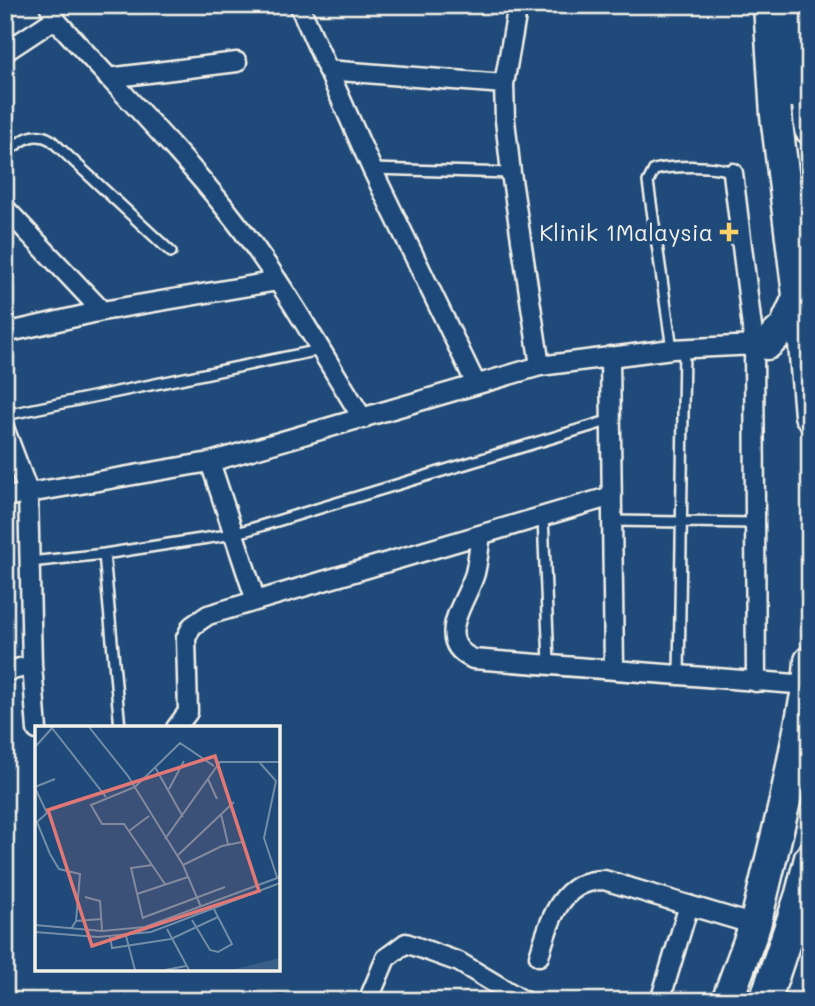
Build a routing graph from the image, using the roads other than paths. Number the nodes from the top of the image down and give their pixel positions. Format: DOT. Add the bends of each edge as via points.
graph roads {
  1 [pos="299,5"];
  2 [pos="518,5"];
  3 [pos="769,5"];
  4 [pos="795,5"];
  5 [pos="804,5"];
  6 [pos="52,12"];
  7 [pos="5,51"];
  8 [pos="237,62"];
  9 [pos="327,70"];
  10 [pos="107,78"];
  11 [pos="504,84"];
  12 [pos="809,124"];
  13 [pos="5,153"];
  14 [pos="372,169"];
  15 [pos="510,173"];
  16 [pos="733,173"];
  17 [pos="5,208"];
  18 [pos="171,252"];
  19 [pos="810,253"];
  20 [pos="278,281"];
  21 [pos="798,299"];
  22 [pos="102,311"];
  23 [pos="5,333"];
  24 [pos="760,344"];
  25 [pos="808,344"];
  26 [pos="678,348"];
  27 [pos="320,350"];
  28 [pos="610,356"];
  29 [pos="540,366"];
  30 [pos="476,384"];
  31 [pos="5,415"];
  32 [pos="810,415"];
  33 [pos="363,419"];
  34 [pos="611,420"];
  35 [pos="5,430"];
  36 [pos="210,462"];
  37 [pos="29,491"];
  38 [pos="612,496"];
  39 [pos="5,497"];
  40 [pos="543,516"];
  41 [pos="612,522"];
  42 [pos="681,522"];
  43 [pos="755,523"];
  44 [pos="234,534"];
  45 [pos="481,535"];
  46 [pos="104,554"];
  47 [pos="30,562"];
  48 [pos="256,601"];
  49 [pos="549,663"];
  50 [pos="32,665"];
  51 [pos="614,669"];
  52 [pos="5,672"];
  53 [pos="809,673"];
  54 [pos="679,674"];
  55 [pos="756,681"];
  56 [pos="37,726"];
  57 [pos="120,726"];
  58 [pos="178,726"];
  59 [pos="810,858"];
  60 [pos="805,894"];
  61 [pos="689,905"];
  62 [pos="755,925"];
  63 [pos="539,956"];
  64 [pos="368,1001"];
  65 [pos="524,1001"];
  66 [pos="660,1001"];
  67 [pos="727,1001"];
  68 [pos="765,1001"];
  1 -- 9 [label="street"];
  2 -- 11 [label="street"];
  3 -- 21 [label="highway" via="776,115"];
  4 -- 19 [label="highway" via="792,89"];
  5 -- 12 [label="highway"];
  6 -- 7 [label="street"];
  6 -- 10 [label="street"];
  8 -- 10 [label="street"];
  9 -- 11 [label="street"];
  9 -- 14 [label="street"];
  10 -- 20 [label="street" via="230,214"];
  11 -- 15 [label="street"];
  13 -- 18 [label="lane" via="35,135 51,139"];
  14 -- 15 [label="lane"];
  14 -- 30 [label="street"];
  15 -- 29 [label="street"];
  16 -- 24 [label="street"];
  16 -- 26 [label="lane" via="718,168 665,167 654,170 648,182"];
  17 -- 22 [label="street"];
  20 -- 22 [label="street"];
  20 -- 27 [label="street"];
  21 -- 24 [label="highway" via="785,327"];
  21 -- 25 [label="highway"];
  22 -- 23 [label="street"];
  24 -- 25 [label="street"];
  24 -- 26 [label="street"];
  24 -- 43 [label="street"];
  25 -- 32 [label="highway"];
  26 -- 28 [label="street"];
  26 -- 42 [label="lane"];
  27 -- 31 [label="lane"];
  27 -- 33 [label="street"];
  28 -- 29 [label="street"];
  28 -- 34 [label="street"];
  29 -- 30 [label="street"];
  30 -- 33 [label="street"];
  33 -- 36 [label="street"];
  34 -- 38 [label="street"];
  34 -- 44 [label="lane"];
  35 -- 37 [label="street"];
  36 -- 37 [label="street"];
  36 -- 44 [label="street"];
  37 -- 39 [label="street"];
  37 -- 47 [label="street"];
  38 -- 40 [label="street"];
  38 -- 41 [label="street"];
  40 -- 45 [label="street"];
  40 -- 49 [label="lane"];
  41 -- 42 [label="lane"];
  41 -- 51 [label="street"];
  42 -- 43 [label="lane"];
  42 -- 54 [label="lane"];
  43 -- 55 [label="street"];
  44 -- 46 [label="lane"];
  44 -- 48 [label="street"];
  45 -- 48 [label="street"];
  45 -- 49 [label="street" via="475,573 453,627 455,643 473,659"];
  46 -- 47 [label="lane"];
  46 -- 57 [label="lane"];
  47 -- 50 [label="street"];
  48 -- 58 [label="street" via="208,615 192,626 186,638 188,712"];
  49 -- 51 [label="street"];
  50 -- 52 [label="street"];
  50 -- 56 [label="street"];
  51 -- 54 [label="street"];
  53 -- 55 [label="street"];
  53 -- 62 [label="highway"];
  54 -- 55 [label="street"];
  59 -- 60 [label="highway"];
  60 -- 68 [label="highway"];
  61 -- 62 [label="street"];
  61 -- 63 [label="street" via="604,880 588,880 569,890 551,917"];
  61 -- 66 [label="street"];
  62 -- 67 [label="highway"];
  64 -- 65 [label="street" via="386,958 406,943 459,962"];
}
